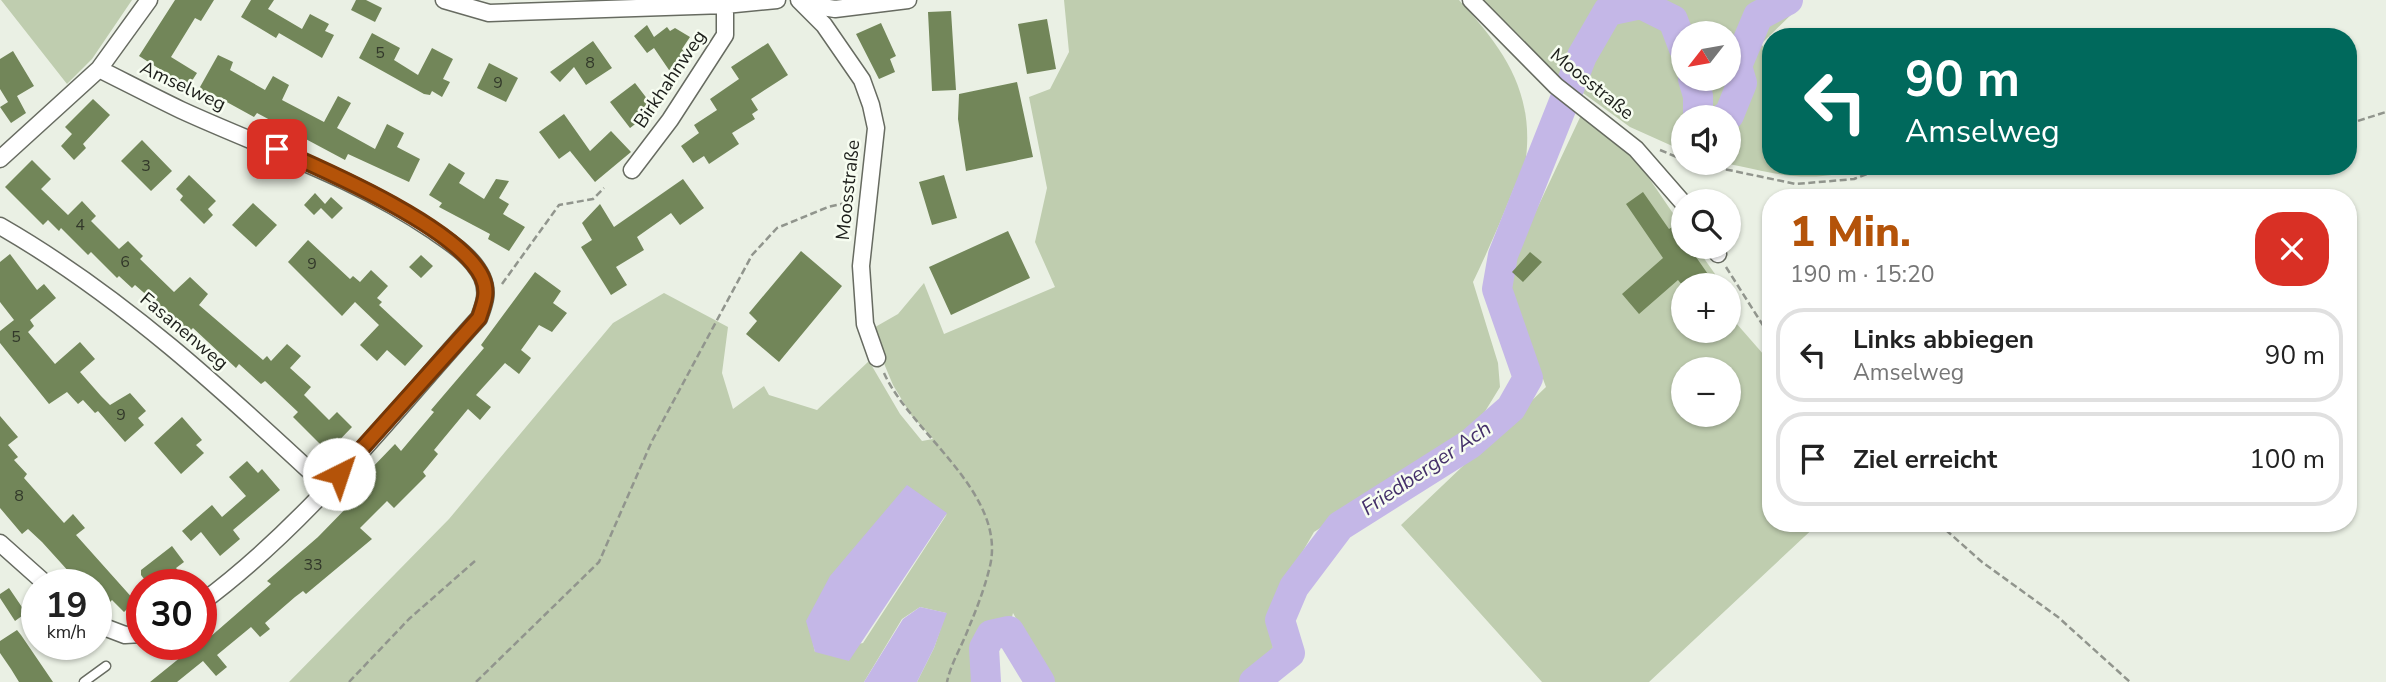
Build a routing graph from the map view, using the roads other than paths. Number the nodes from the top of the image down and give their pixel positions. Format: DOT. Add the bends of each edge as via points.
graph roads {
  1 [pos="149,0"];
  2 [pos="444,0"];
  3 [pos="777,0"];
  4 [pos="908,0"];
  5 [pos="1471,0"];
  6 [pos="802,2"];
  7 [pos="724,5"];
  8 [pos="100,69"];
  9 [pos="0,159"];
  10 [pos="632,170"];
  11 [pos="1671,189"];
  12 [pos="0,226"];
  13 [pos="877,358"];
  14 [pos="327,487"];
  15 [pos="0,543"];
  16 [pos="29,569"];
  17 [pos="217,590"];
  18 [pos="106,666"];
  19 [pos="84,682"];
  1 -- 8 [label="street"];
  2 -- 7 [label="street" via="489,13"];
  3 -- 7 [label="street"];
  4 -- 6 [label="street, Moosstraße" via="835,9"];
  5 -- 11 [label="street, Moosstraße" via="1556,86 1636,149"];
  6 -- 13 [label="street, Moosstraße" via="862,80 871,104 876,128 861,267 865,324"];
  7 -- 10 [label="street, Birkhahnweg" via="725,35"];
  8 -- 9 [label="street"];
  8 -- 14 [label="street, Amselweg" via="182,110 356,185 449,242 482,278 487,298 479,318"];
  12 -- 14 [label="street, Fasanenweg" via="115,302 229,396"];
  14 -- 17 [label="street" via="278,541"];
  15 -- 16 [label="street"];
  18 -- 19 [label="lane"];
}
